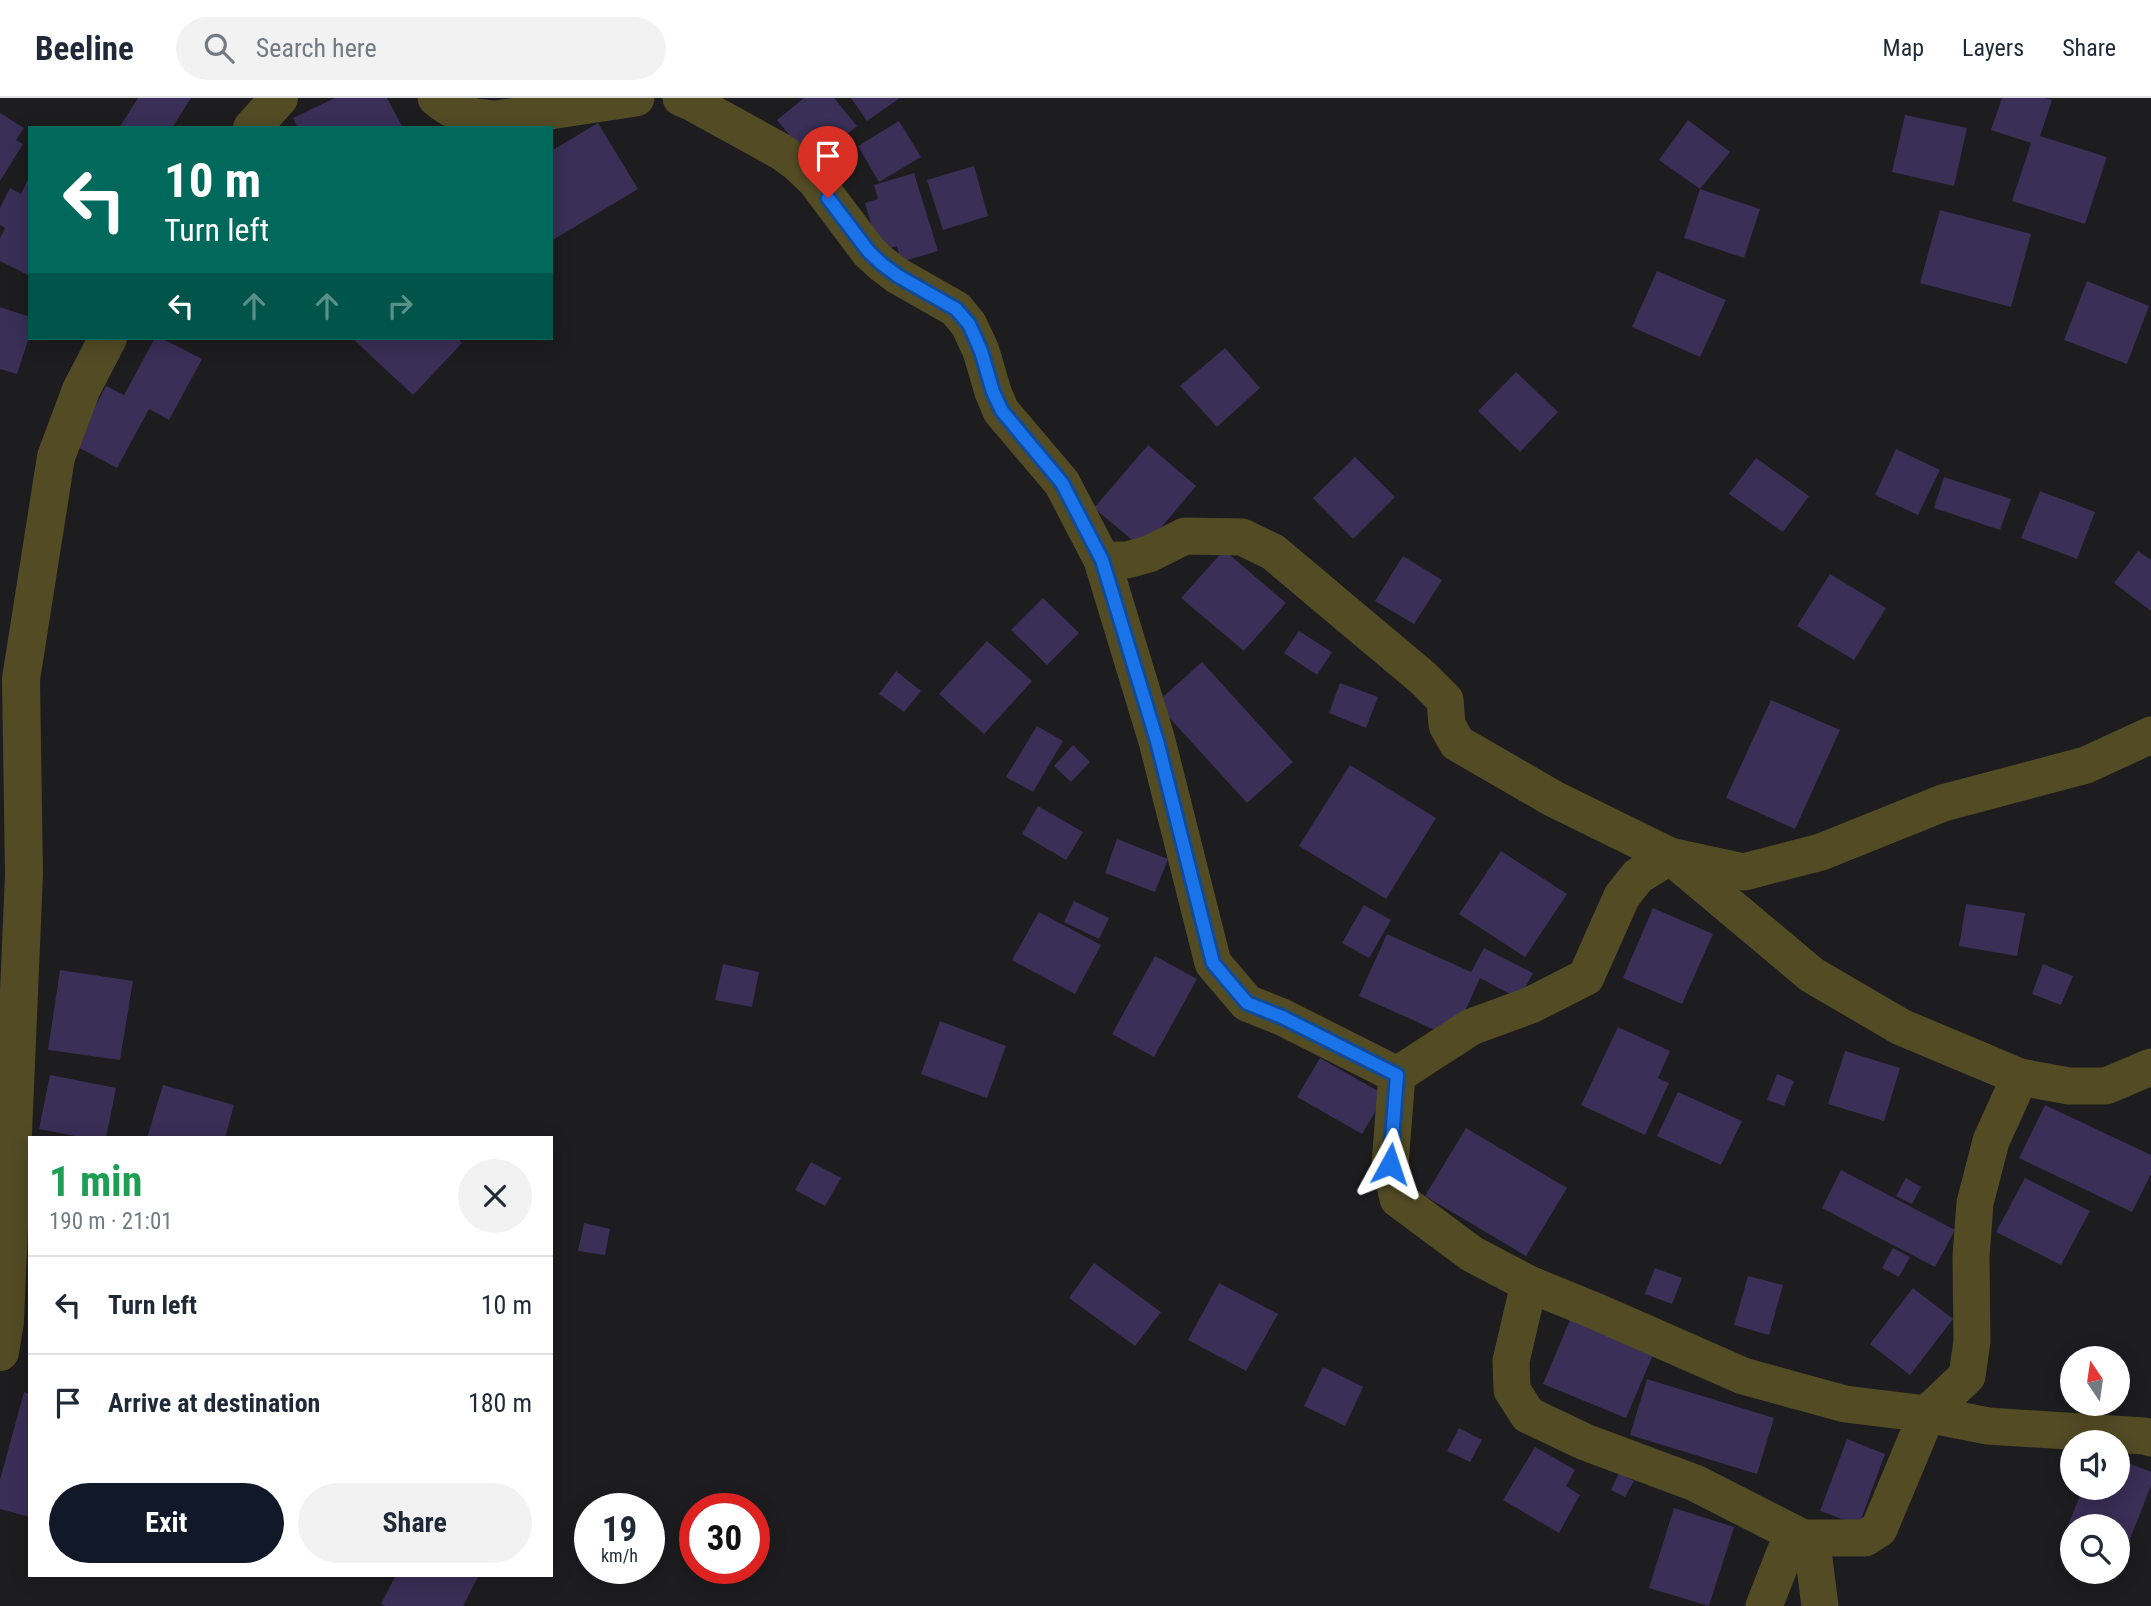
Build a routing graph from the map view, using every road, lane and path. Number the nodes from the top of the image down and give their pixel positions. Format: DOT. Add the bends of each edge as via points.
graph roads {
  1 [pos="279,98"];
  2 [pos="436,98"];
  3 [pos="636,98"];
  4 [pos="681,98"];
  5 [pos="254,126"];
  6 [pos="107,340"];
  7 [pos="1102,560"];
  8 [pos="2151,735"];
  9 [pos="1670,856"];
  10 [pos="2151,1067"];
  11 [pos="1397,1075"];
  12 [pos="2020,1077"];
  13 [pos="5,1228"];
  14 [pos="1529,1284"];
  15 [pos="0,1352"];
  16 [pos="1927,1414"];
  17 [pos="2149,1434"];
  18 [pos="1803,1538"];
  19 [pos="1764,1606"];
  20 [pos="1820,1606"];
  1 -- 5 [label="street"];
  2 -- 3 [label="street" via="460,114 497,119"];
  4 -- 7 [label="street" via="797,163 882,264 956,309 969,324 1002,411 1062,483"];
  6 -- 13 [label="street" via="81,390 56,457 21,679 24,875"];
  7 -- 9 [label="street" via="1149,554 1185,536 1242,537 1273,552 1445,700 1447,725 1457,743 1554,799"];
  7 -- 11 [label="street" via="1157,741 1213,963 1247,1003"];
  8 -- 9 [label="street" via="2086,765 1943,803 1821,852 1744,872"];
  9 -- 11 [label="street" via="1638,876 1622,896 1586,977 1531,1005 1471,1027"];
  9 -- 12 [label="street" via="1812,975 1900,1027"];
  10 -- 12 [label="street" via="2106,1086 2068,1086"];
  11 -- 14 [label="street" via="1390,1164 1398,1199 1472,1254"];
  12 -- 16 [label="street" via="1991,1141 1975,1203 1967,1376"];
  13 -- 15 [label="street" via="5,1321"];
  14 -- 16 [label="street" via="1743,1376 1845,1404"];
  14 -- 18 [label="street" via="1510,1361 1512,1390 1528,1415 1585,1442 1695,1483"];
  16 -- 17 [label="street" via="1988,1426"];
  16 -- 18 [label="street" via="1880,1528 1865,1538"];
  18 -- 19 [label="street" via="1786,1550"];
  18 -- 20 [label="street" via="1814,1559"];
}
